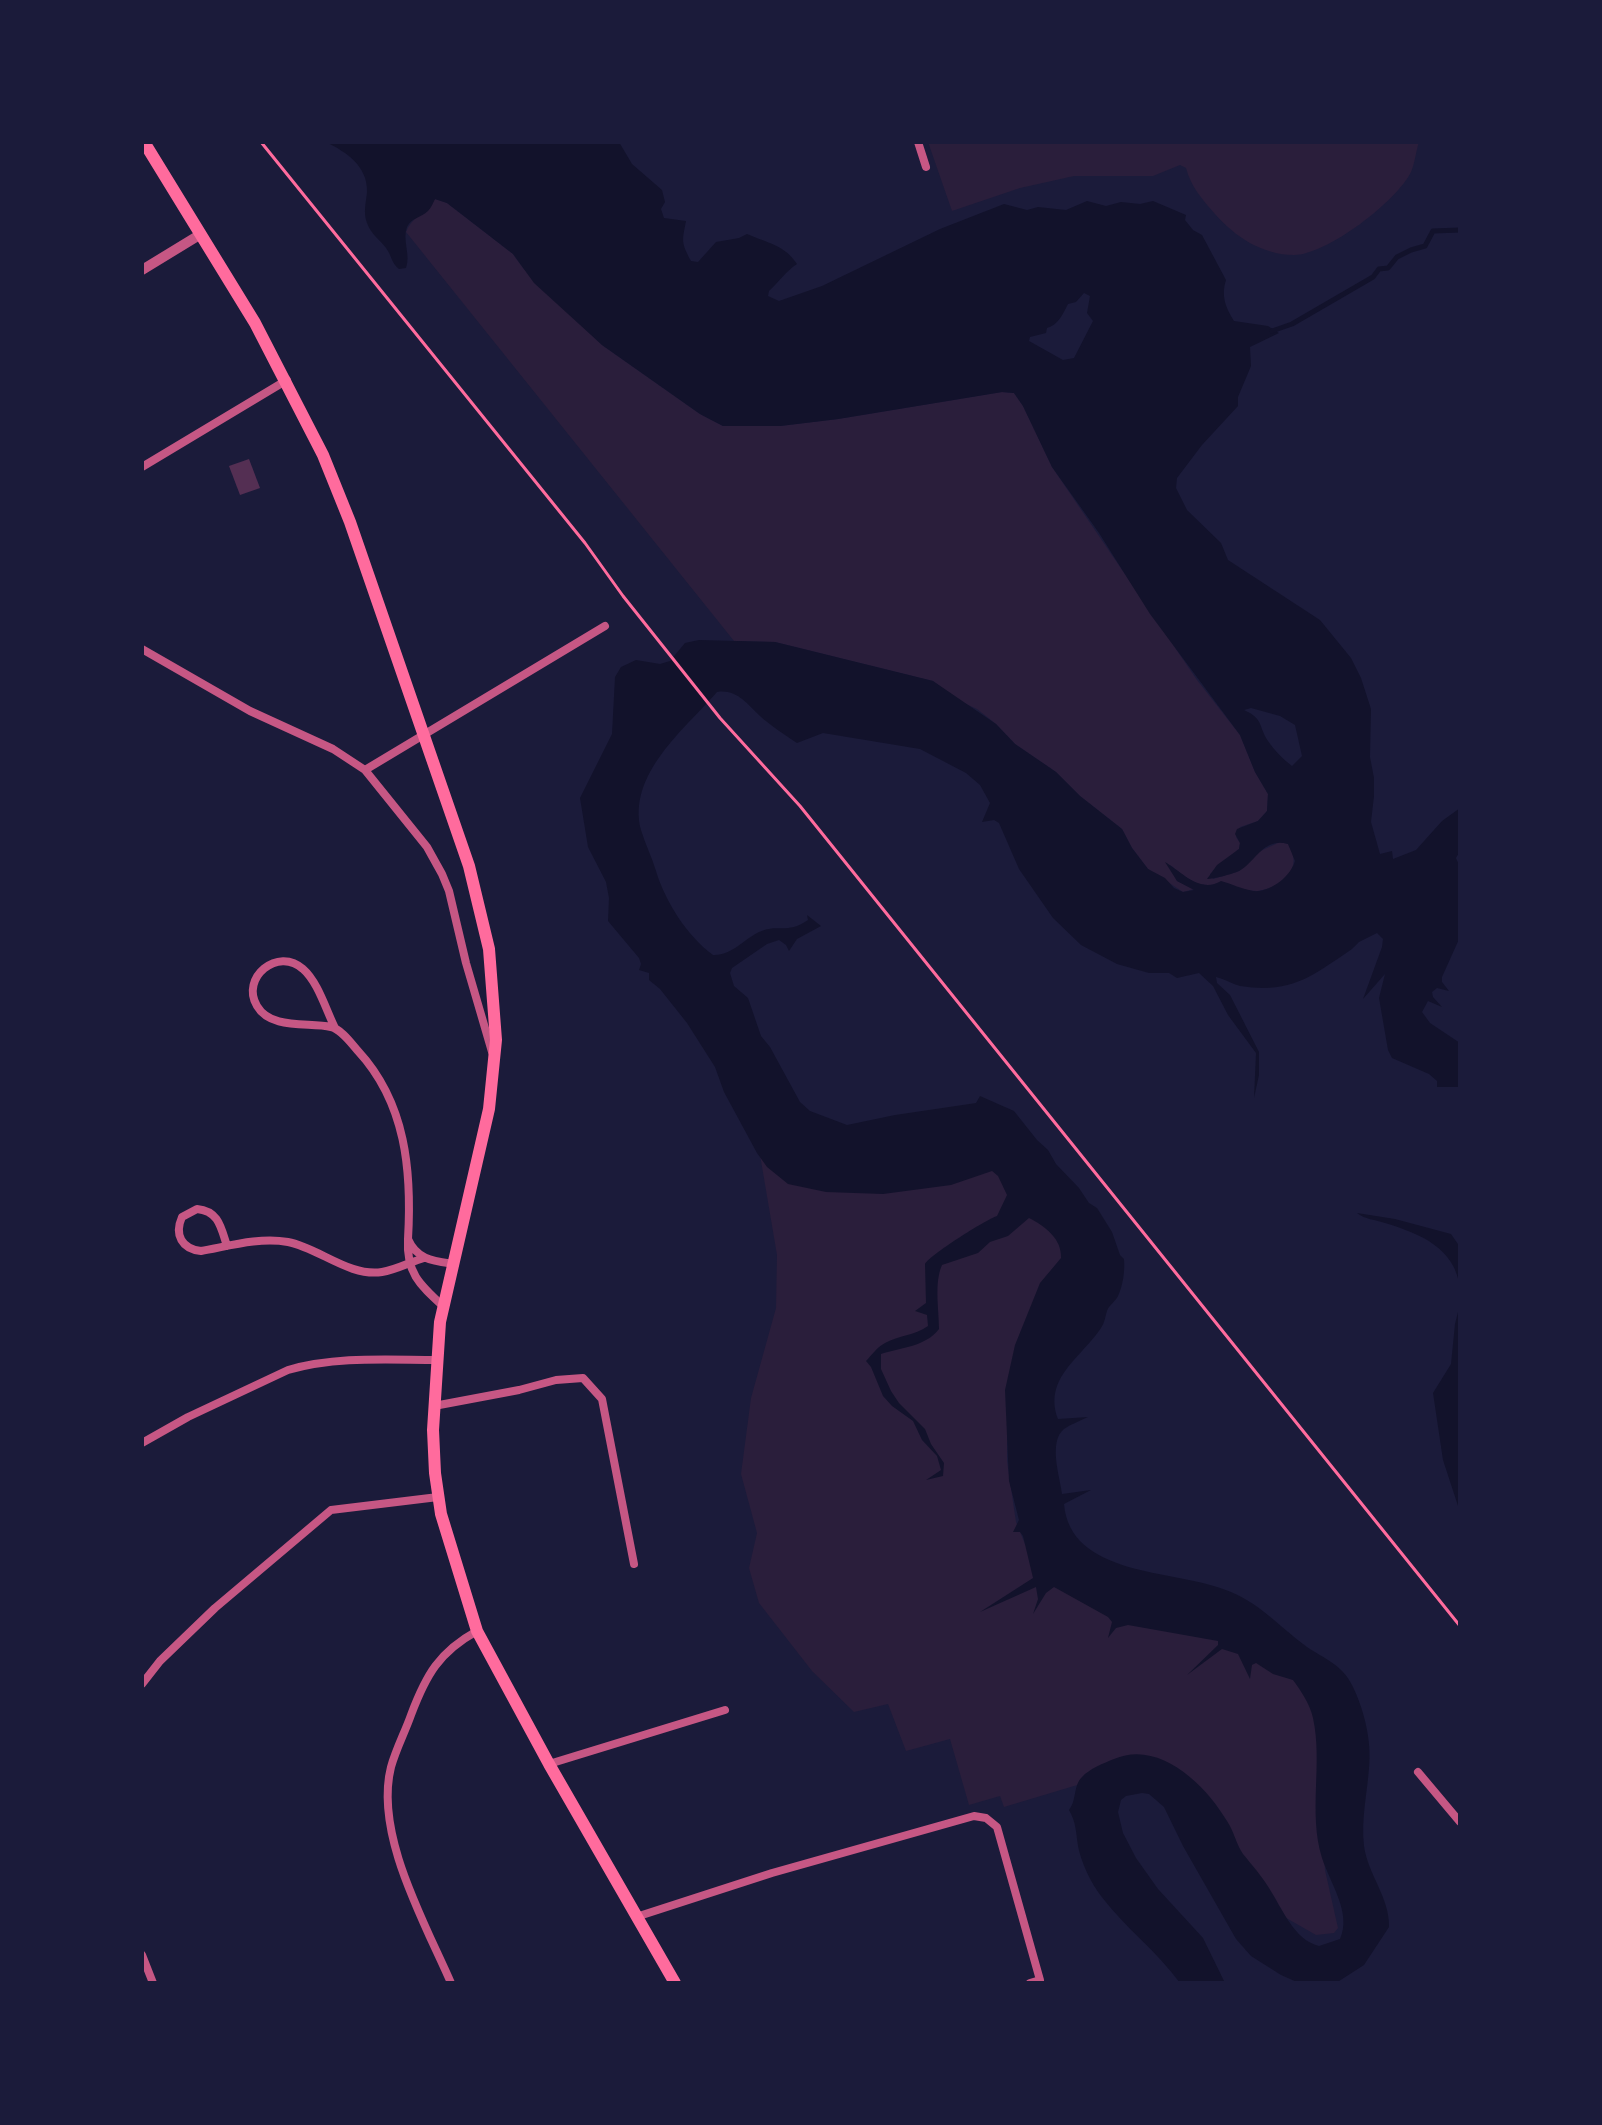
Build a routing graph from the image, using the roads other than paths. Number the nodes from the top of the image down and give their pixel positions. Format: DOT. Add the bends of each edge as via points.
graph roads {
  1 [pos="144,142"];
  2 [pos="918,142"];
  3 [pos="926,167"];
  4 [pos="201,234"];
  5 [pos="142,270"];
  6 [pos="287,380"];
  7 [pos="142,467"];
  8 [pos="605,626"];
  9 [pos="142,649"];
  10 [pos="424,734"];
  11 [pos="365,770"];
  12 [pos="335,1028"];
  13 [pos="495,1060"];
  14 [pos="408,1239"];
  15 [pos="227,1246"];
  16 [pos="424,1258"];
  17 [pos="408,1262"];
  18 [pos="454,1264"];
  19 [pos="444,1307"];
  20 [pos="437,1360"];
  21 [pos="434,1406"];
  22 [pos="142,1443"];
  23 [pos="438,1497"];
  24 [pos="634,1564"];
  25 [pos="477,1631"];
  26 [pos="142,1684"];
  27 [pos="725,1710"];
  28 [pos="549,1764"];
  29 [pos="1418,1772"];
  30 [pos="1460,1822"];
  31 [pos="636,1917"];
  32 [pos="142,1955"];
  33 [pos="1035,1981"];
  34 [pos="153,1983"];
  35 [pos="451,1983"];
  36 [pos="675,1983"];
  1 -- 4 [label="main road"];
  2 -- 3 [label="street"];
  4 -- 5 [label="street"];
  4 -- 6 [label="main road"];
  6 -- 7 [label="street"];
  6 -- 10 [label="main road" via="334,481"];
  8 -- 10 [label="street"];
  9 -- 11 [label="street"];
  10 -- 11 [label="street"];
  10 -- 13 [label="main road" via="482,914 494,994"];
  11 -- 13 [label="street" via="427,847 442,874"];
  12 -- 12 [label="street" via="301,966 277,961 257,975 254,999 264,1015"];
  12 -- 14 [label="street" via="376,1073 397,1117 409,1178"];
  13 -- 18 [label="main road"];
  14 -- 16 [label="street"];
  14 -- 17 [label="street"];
  15 -- 15 [label="street" via="189,1248 178,1234 180,1221 193,1210 210,1212 219,1221"];
  15 -- 17 [label="street" via="291,1243 369,1272"];
  16 -- 17 [label="street"];
  16 -- 18 [label="street"];
  17 -- 19 [label="street"];
  18 -- 19 [label="main road"];
  19 -- 20 [label="main road"];
  20 -- 21 [label="main road"];
  20 -- 22 [label="street" via="334,1361 288,1370"];
  21 -- 23 [label="main road"];
  21 -- 24 [label="street" via="583,1378 602,1399"];
  23 -- 25 [label="main road"];
  23 -- 26 [label="street" via="331,1510 215,1608"];
  25 -- 28 [label="main road"];
  25 -- 35 [label="street" via="440,1657 415,1704 391,1767 388,1792 398,1854"];
  27 -- 28 [label="street"];
  28 -- 31 [label="main road"];
  29 -- 30 [label="street"];
  31 -- 33 [label="street" via="974,1816 997,1827"];
  31 -- 36 [label="main road"];
  32 -- 34 [label="street"];
}
